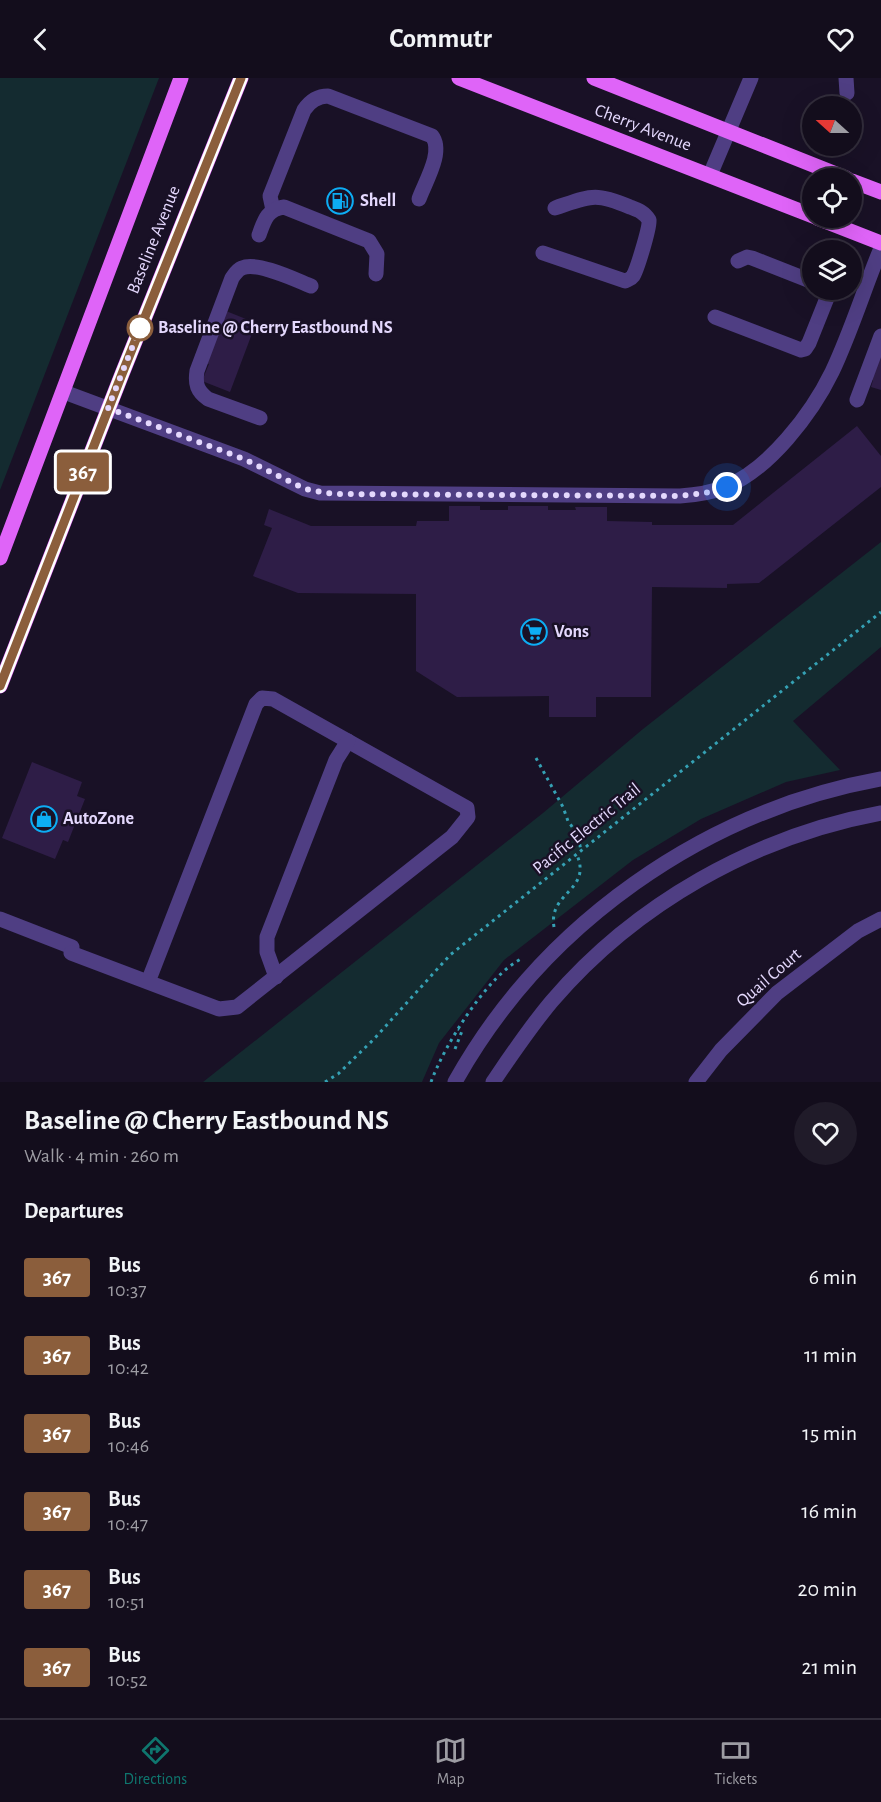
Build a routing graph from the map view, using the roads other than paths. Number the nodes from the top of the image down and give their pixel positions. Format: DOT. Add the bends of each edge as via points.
graph roads {
  1 [pos="181,78"];
  2 [pos="241,78"];
  3 [pos="459,78"];
  4 [pos="594,78"];
  5 [pos="752,78"];
  6 [pos="728,132"];
  7 [pos="820,168"];
  8 [pos="710,175"];
  9 [pos="862,185"];
  10 [pos="881,192"];
  11 [pos="419,199"];
  12 [pos="555,208"];
  13 [pos="273,210"];
  14 [pos="802,212"];
  15 [pos="843,228"];
  16 [pos="259,235"];
  17 [pos="881,243"];
  18 [pos="881,248"];
  19 [pos="543,253"];
  20 [pos="738,261"];
  21 [pos="376,274"];
  22 [pos="802,278"];
  23 [pos="311,286"];
  24 [pos="825,300"];
  25 [pos="715,317"];
  26 [pos="881,336"];
  27 [pos="64,392"];
  28 [pos="857,400"];
  29 [pos="108,408"];
  30 [pos="260,418"];
  31 [pos="0,558"];
  32 [pos="0,686"];
  33 [pos="348,741"];
  34 [pos="881,779"];
  35 [pos="881,813"];
  36 [pos="0,919"];
  37 [pos="881,919"];
  38 [pos="276,977"];
  39 [pos="148,982"];
  40 [pos="455,1082"];
  41 [pos="493,1082"];
  42 [pos="696,1082"];
  1 -- 27 [label="main road, Baseline Avenue"];
  2 -- 29 [label="main road, Baseline Avenue"];
  3 -- 8 [label="main road, Cherry Avenue"];
  4 -- 6 [label="main road, Cherry Avenue"];
  5 -- 6 [label="street"];
  6 -- 7 [label="main road, Cherry Avenue"];
  6 -- 8 [label="street"];
  8 -- 14 [label="main road, Cherry Avenue"];
  9 -- 10 [label="main road"];
  11 -- 13 [label="street" via="436,154 432,136 321,96 304,110 270,196"];
  12 -- 19 [label="street" via="604,197 642,212 649,220 649,230 634,272 625,281"];
  13 -- 16 [label="street"];
  13 -- 21 [label="street" via="284,207 369,241 377,254"];
  15 -- 17 [label="main road"];
  18 -- 29 [label="street" via="817,399 758,466 727,487 711,492 680,496 333,494 305,489 244,459"];
  20 -- 22 [label="street" via="752,258"];
  23 -- 30 [label="street" via="257,266 243,267 232,278 197,371 196,387 208,399"];
  24 -- 25 [label="street" via="809,343 801,350"];
  26 -- 28 [label="street"];
  27 -- 29 [label="street"];
  27 -- 31 [label="main road, Baseline Avenue"];
  29 -- 32 [label="main road, Baseline Avenue"];
  33 -- 38 [label="street" via="336,760 267,937 267,952"];
  33 -- 38 [label="street" via="467,808 468,817 452,837"];
  33 -- 39 [label="street" via="273,699 259,700"];
  34 -- 40 [label="street" via="815,794 732,826 629,887 559,945 532,975"];
  35 -- 41 [label="street" via="812,829 776,843 682,890 650,912 616,938 562,990"];
  36 -- 39 [label="street"];
  37 -- 42 [label="street, Quail Court" via="858,930 777,993 721,1050"];
  38 -- 39 [label="street" via="229,1009 219,1009"];
}
